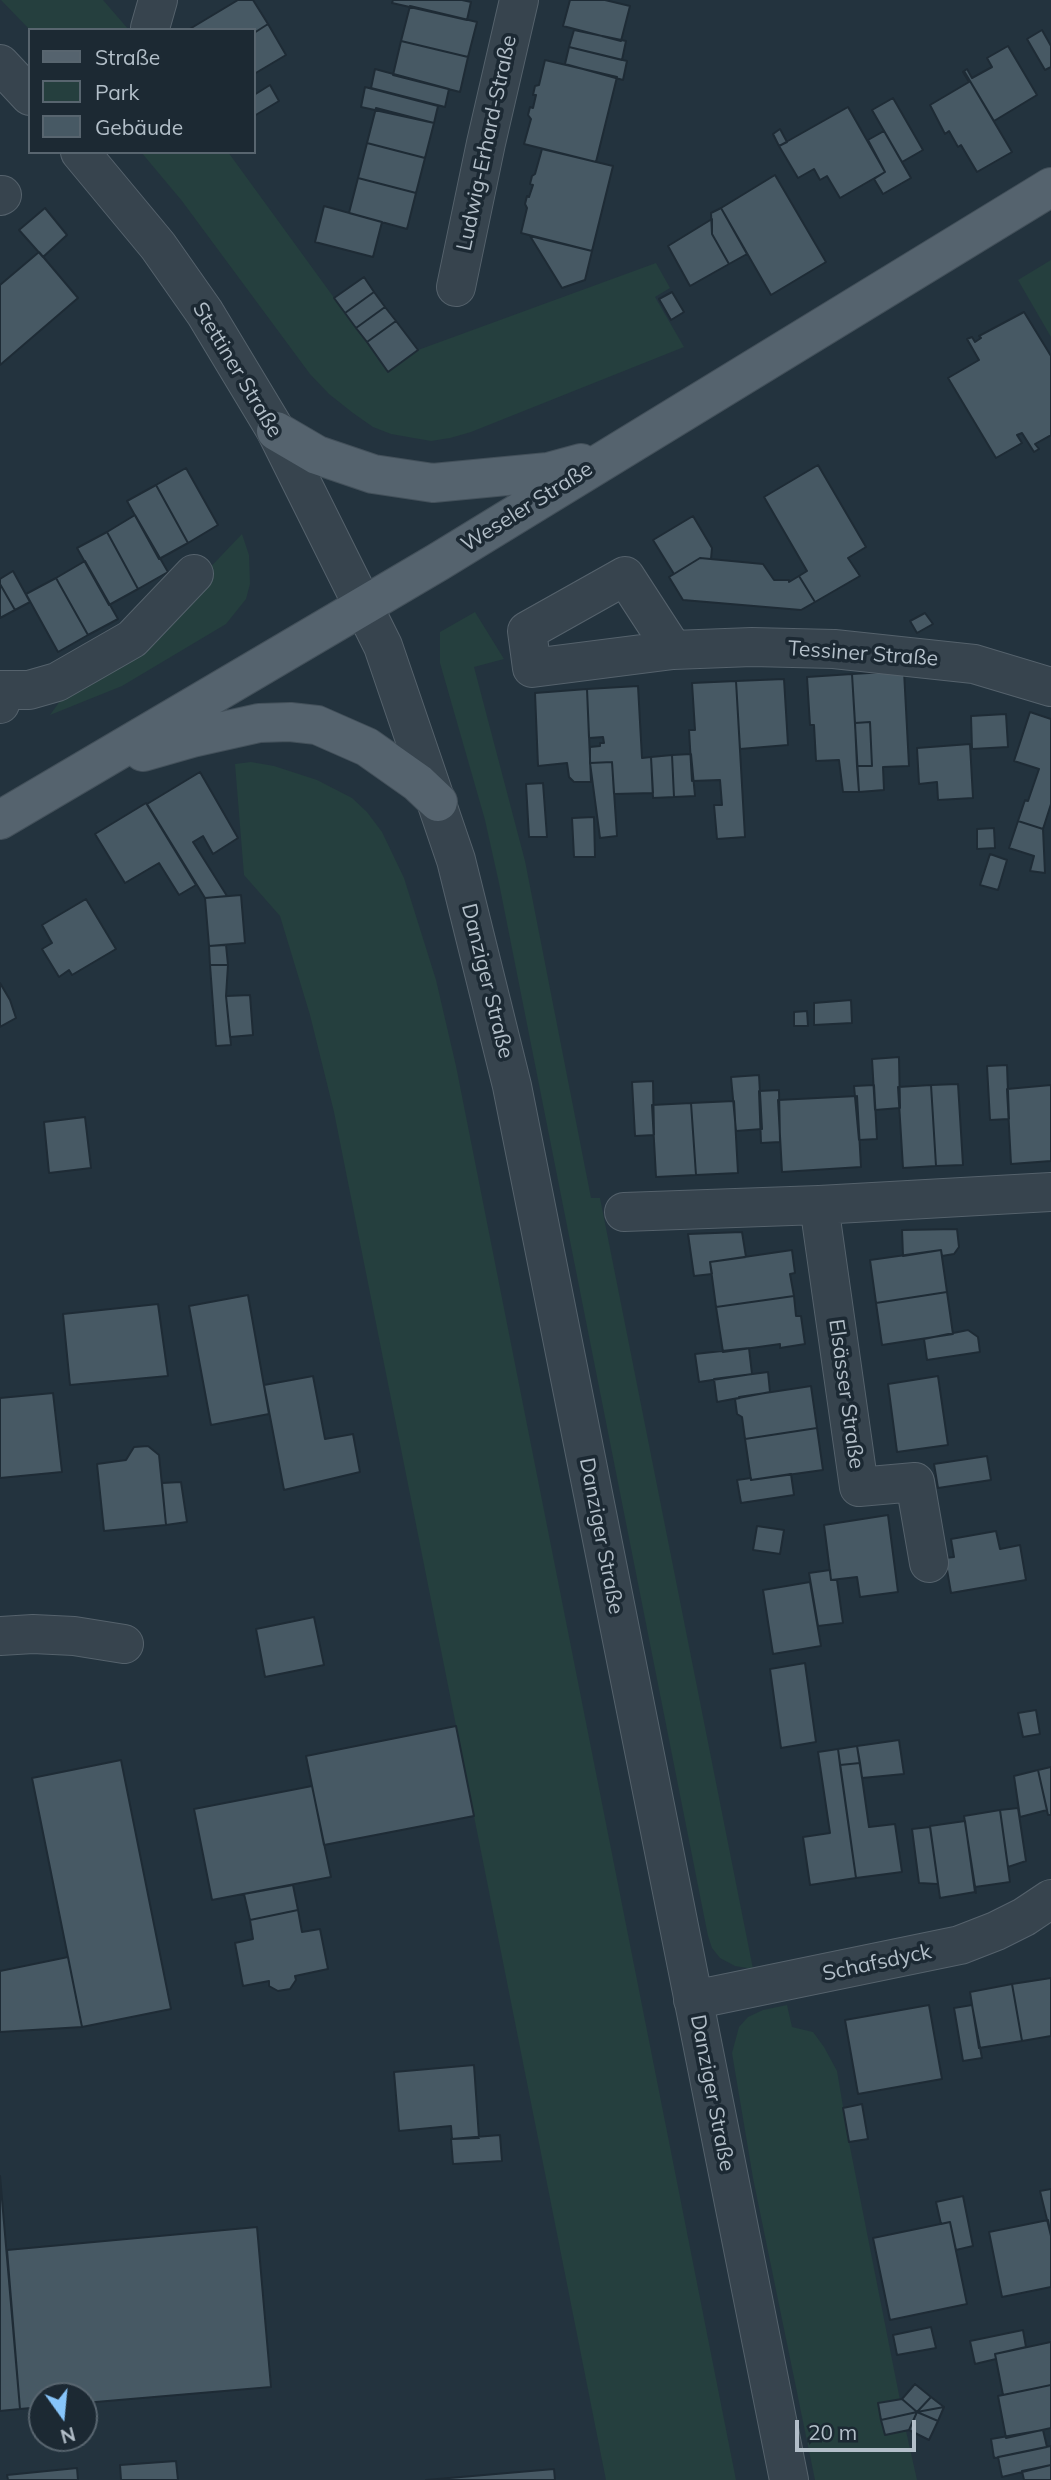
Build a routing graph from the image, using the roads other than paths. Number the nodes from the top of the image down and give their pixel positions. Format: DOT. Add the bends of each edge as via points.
graph roads {
  1 [pos="519,0"];
  2 [pos="0,64"];
  3 [pos="28,94"];
  4 [pos="82,154"];
  5 [pos="1051,187"];
  6 [pos="456,287"];
  7 [pos="276,431"];
  8 [pos="613,454"];
  9 [pos="194,574"];
  10 [pos="364,606"];
  11 [pos="673,650"];
  12 [pos="1051,687"];
  13 [pos="0,704"];
  14 [pos="75,777"];
  15 [pos="438,802"];
  16 [pos="0,820"];
  17 [pos="1051,1192"];
  18 [pos="819,1205"];
  19 [pos="624,1212"];
  20 [pos="929,1563"];
  21 [pos="0,1636"];
  22 [pos="124,1644"];
  23 [pos="1051,1899"];
  24 [pos="693,2000"];
  25 [pos="789,2480"];
  1 -- 6 [label="street, Ludwig-Erhard-Straße"];
  2 -- 3 [label="street"];
  4 -- 7 [label="street, Stettiner Straße" via="174,268"];
  5 -- 8 [label="main road, Weseler Straße"];
  7 -- 8 [label="main road" via="317,455 373,474 433,482 548,472"];
  7 -- 10 [label="street, Stettiner Straße"];
  8 -- 10 [label="main road, Weseler Straße"];
  9 -- 13 [label="street" via="132,639 57,682 29,690 2,690"];
  10 -- 14 [label="main road, Weseler Straße"];
  10 -- 15 [label="street, Danziger Straße" via="383,646"];
  11 -- 12 [label="street, Tessiner Straße" via="834,649 918,657 974,664"];
  14 -- 15 [label="main road" via="192,737 259,723 290,722 317,725 367,747"];
  14 -- 16 [label="main road, Weseler Straße"];
  15 -- 24 [label="street, Danziger Straße" via="512,1086"];
  17 -- 18 [label="street"];
  18 -- 19 [label="street"];
  18 -- 20 [label="street, Elsässer Straße" via="859,1487 915,1482"];
  21 -- 22 [label="street" via="74,1636"];
  23 -- 24 [label="street, Schafsdyck" via="996,1931 960,1945"];
  24 -- 25 [label="street, Danziger Straße"];
}
